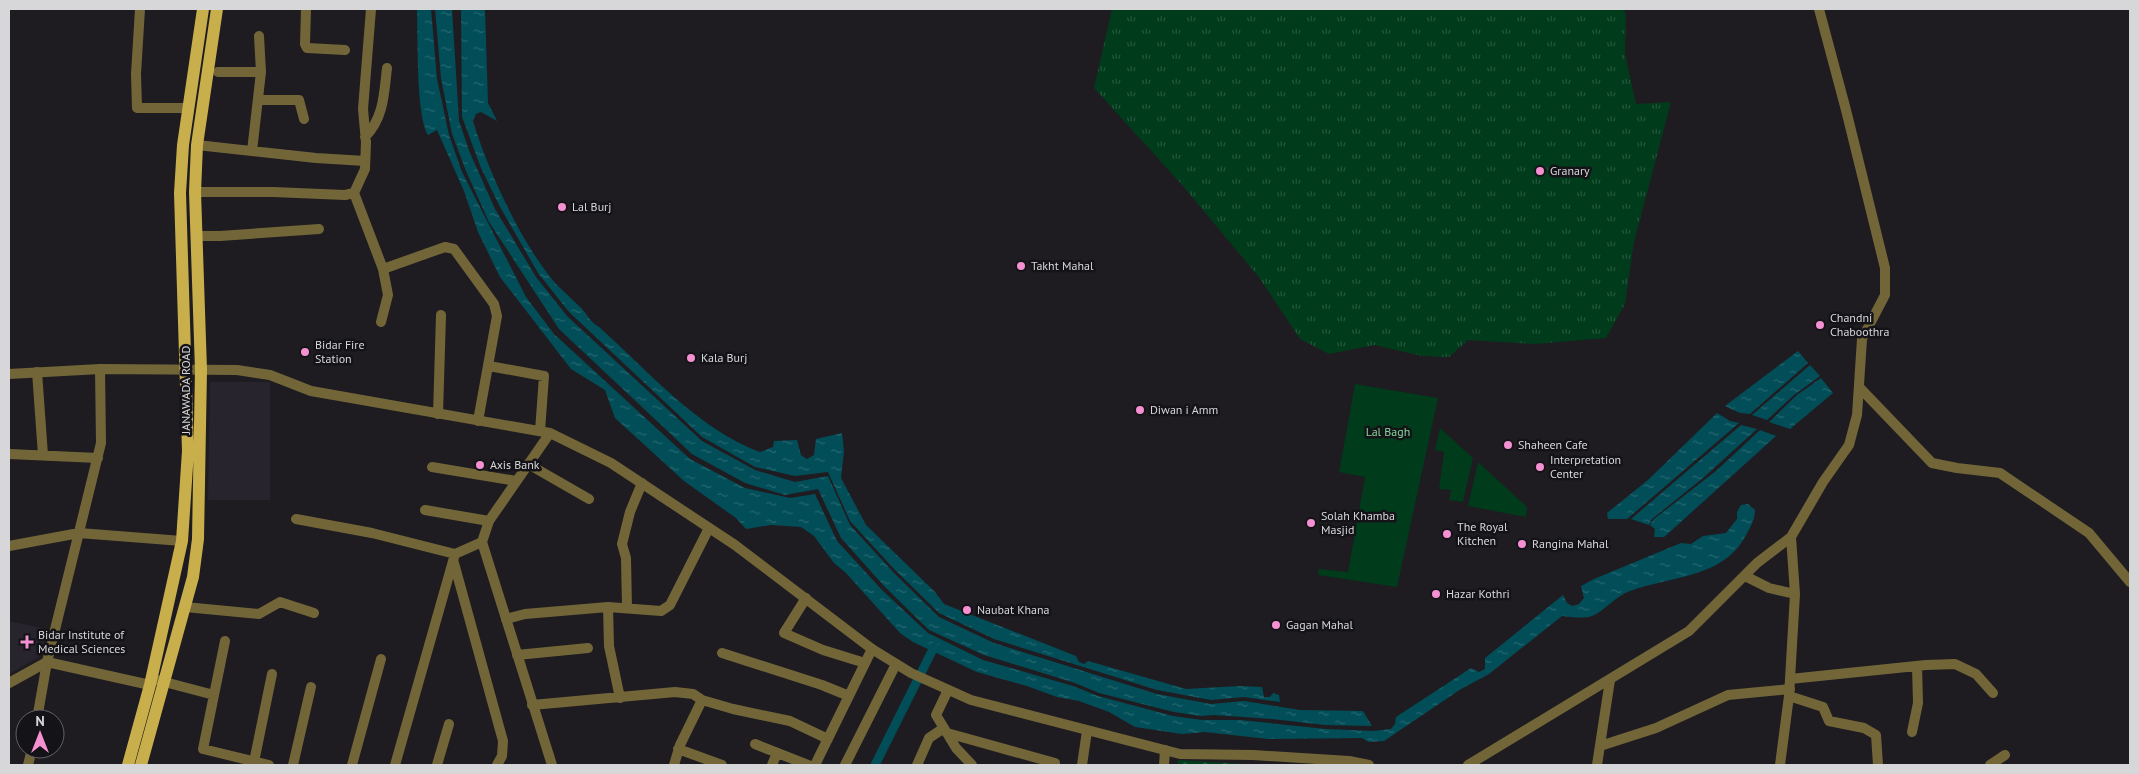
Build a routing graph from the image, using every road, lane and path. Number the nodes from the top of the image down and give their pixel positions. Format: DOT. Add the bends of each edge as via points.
graph roads {
  1 [pos="140,9"];
  2 [pos="203,9"];
  3 [pos="217,9"];
  4 [pos="306,9"];
  5 [pos="371,9"];
  6 [pos="1819,9"];
  7 [pos="259,36"];
  8 [pos="345,50"];
  9 [pos="387,68"];
  10 [pos="218,72"];
  11 [pos="260,72"];
  12 [pos="259,100"];
  13 [pos="188,108"];
  14 [pos="304,119"];
  15 [pos="365,136"];
  16 [pos="197,145"];
  17 [pos="252,152"];
  18 [pos="365,161"];
  19 [pos="194,192"];
  20 [pos="354,193"];
  21 [pos="319,229"];
  22 [pos="196,236"];
  23 [pos="383,269"];
  24 [pos="441,315"];
  25 [pos="381,322"];
  26 [pos="489,366"];
  27 [pos="100,369"];
  28 [pos="185,370"];
  29 [pos="201,370"];
  30 [pos="37,372"];
  31 [pos="9,374"];
  32 [pos="1859,387"];
  33 [pos="438,414"];
  34 [pos="478,421"];
  35 [pos="545,432"];
  36 [pos="9,454"];
  37 [pos="43,455"];
  38 [pos="98,458"];
  39 [pos="528,464"];
  40 [pos="432,467"];
  41 [pos="516,481"];
  42 [pos="642,483"];
  43 [pos="589,499"];
  44 [pos="425,510"];
  45 [pos="296,519"];
  46 [pos="489,521"];
  47 [pos="709,528"];
  48 [pos="79,533"];
  49 [pos="1792,537"];
  50 [pos="182,541"];
  51 [pos="482,542"];
  52 [pos="9,546"];
  53 [pos="454,559"];
  54 [pos="1745,576"];
  55 [pos="2130,582"];
  56 [pos="1795,594"];
  57 [pos="806,598"];
  58 [pos="185,607"];
  59 [pos="608,607"];
  60 [pos="628,608"];
  61 [pos="314,613"];
  62 [pos="506,619"];
  63 [pos="224,641"];
  64 [pos="588,648"];
  65 [pos="872,649"];
  66 [pos="722,653"];
  67 [pos="517,655"];
  68 [pos="381,659"];
  69 [pos="47,662"];
  70 [pos="865,663"];
  71 [pos="896,664"];
  72 [pos="1917,666"];
  73 [pos="272,674"];
  74 [pos="1610,680"];
  75 [pos="150,682"];
  76 [pos="165,682"];
  77 [pos="9,684"];
  78 [pos="311,687"];
  79 [pos="945,688"];
  80 [pos="1790,688"];
  81 [pos="1993,693"];
  82 [pos="214,696"];
  83 [pos="849,696"];
  84 [pos="620,698"];
  85 [pos="702,700"];
  86 [pos="532,705"];
  87 [pos="39,709"];
  88 [pos="448,724"];
  89 [pos="945,730"];
  90 [pos="1087,731"];
  91 [pos="1912,732"];
  92 [pos="828,739"];
  93 [pos="755,744"];
  94 [pos="1600,746"];
  95 [pos="678,750"];
  96 [pos="1165,750"];
  97 [pos="777,753"];
  98 [pos="2005,755"];
  99 [pos="254,762"];
  100 [pos="128,765"];
  101 [pos="141,765"];
  102 [pos="268,765"];
  103 [pos="293,765"];
  104 [pos="352,765"];
  105 [pos="395,765"];
  106 [pos="438,765"];
  107 [pos="497,765"];
  108 [pos="552,765"];
  109 [pos="674,765"];
  110 [pos="722,765"];
  111 [pos="772,765"];
  112 [pos="808,765"];
  113 [pos="816,765"];
  114 [pos="845,765"];
  115 [pos="917,765"];
  116 [pos="972,765"];
  117 [pos="1055,765"];
  118 [pos="1082,765"];
  119 [pos="1164,765"];
  120 [pos="1369,765"];
  121 [pos="1468,765"];
  122 [pos="1597,765"];
  123 [pos="1780,765"];
  124 [pos="1878,765"];
  125 [pos="1990,765"];
  1 -- 13 [label="street" via="137,108"];
  2 -- 13 [label="main road, JANAWADA ROAD"];
  3 -- 16 [label="main road, JANAWADA ROAD"];
  4 -- 8 [label="street" via="307,48"];
  5 -- 15 [label="street" via="363,109"];
  6 -- 32 [label="street" via="1885,268 1884,295 1862,339"];
  7 -- 11 [label="street"];
  9 -- 15 [label="street" via="382,110 374,128"];
  10 -- 11 [label="street"];
  11 -- 12 [label="street"];
  12 -- 14 [label="street" via="299,100"];
  12 -- 17 [label="street"];
  13 -- 28 [label="main road, JANAWADA ROAD" via="180,193"];
  15 -- 18 [label="street"];
  16 -- 17 [label="street"];
  16 -- 19 [label="main road, JANAWADA ROAD"];
  17 -- 18 [label="street"];
  18 -- 20 [label="street" via="365,169"];
  19 -- 20 [label="street"];
  19 -- 22 [label="main road, JANAWADA ROAD"];
  20 -- 23 [label="street"];
  21 -- 22 [label="street"];
  22 -- 29 [label="main road, JANAWADA ROAD"];
  23 -- 25 [label="street" via="388,295"];
  23 -- 26 [label="street" via="445,247 454,248 496,310 497,324"];
  24 -- 33 [label="street"];
  26 -- 34 [label="street"];
  26 -- 35 [label="street" via="544,376"];
  27 -- 28 [label="street"];
  27 -- 30 [label="street"];
  27 -- 38 [label="street" via="101,443"];
  28 -- 29 [label="street"];
  28 -- 50 [label="main road, JANAWADA ROAD" via="188,451"];
  29 -- 33 [label="street" via="238,370 270,375 311,391"];
  29 -- 58 [label="main road, JANAWADA ROAD" via="198,539 195,570"];
  30 -- 31 [label="street"];
  30 -- 37 [label="street"];
  32 -- 49 [label="street" via="1857,415 1849,445 1823,482"];
  32 -- 55 [label="street" via="1932,462 2000,472 2089,533"];
  33 -- 34 [label="street"];
  34 -- 35 [label="street"];
  35 -- 39 [label="street"];
  35 -- 42 [label="street" via="611,462"];
  36 -- 37 [label="street"];
  37 -- 38 [label="street"];
  38 -- 48 [label="street"];
  39 -- 41 [label="street"];
  39 -- 43 [label="street"];
  40 -- 41 [label="street"];
  41 -- 46 [label="street"];
  42 -- 47 [label="street"];
  42 -- 60 [label="street" via="622,544 626,558"];
  44 -- 46 [label="street"];
  45 -- 53 [label="street" via="372,533"];
  46 -- 51 [label="street"];
  47 -- 57 [label="street"];
  47 -- 60 [label="street" via="670,605 654,612"];
  48 -- 50 [label="street"];
  48 -- 52 [label="street"];
  48 -- 69 [label="street"];
  49 -- 54 [label="street"];
  49 -- 56 [label="street"];
  50 -- 75 [label="main road, JANAWADA ROAD"];
  51 -- 53 [label="street"];
  51 -- 62 [label="street"];
  53 -- 105 [label="street"];
  53 -- 107 [label="street" via="503,741 502,756"];
  54 -- 56 [label="street" via="1769,588"];
  54 -- 74 [label="street" via="1689,631"];
  56 -- 80 [label="street"];
  57 -- 65 [label="street"];
  57 -- 70 [label="street" via="784,633"];
  58 -- 61 [label="street" via="259,614 280,602"];
  58 -- 76 [label="main road, JANAWADA ROAD"];
  59 -- 60 [label="street"];
  59 -- 62 [label="street" via="525,614"];
  59 -- 84 [label="street" via="610,646"];
  62 -- 67 [label="street"];
  63 -- 82 [label="street"];
  64 -- 67 [label="street"];
  65 -- 70 [label="street"];
  65 -- 71 [label="street"];
  66 -- 83 [label="street"];
  67 -- 86 [label="street"];
  68 -- 104 [label="street"];
  69 -- 75 [label="street"];
  69 -- 77 [label="street"];
  69 -- 87 [label="street"];
  70 -- 83 [label="street"];
  71 -- 79 [label="street"];
  71 -- 114 [label="street"];
  72 -- 80 [label="street"];
  72 -- 81 [label="street" via="1955,664 1976,674"];
  72 -- 91 [label="street" via="1918,703"];
  73 -- 99 [label="street"];
  74 -- 94 [label="street"];
  74 -- 121 [label="street"];
  75 -- 76 [label="street"];
  75 -- 100 [label="main road, JANAWADA ROAD"];
  76 -- 82 [label="street"];
  76 -- 101 [label="main road, JANAWADA ROAD"];
  78 -- 103 [label="street"];
  79 -- 89 [label="street" via="936,715"];
  79 -- 90 [label="street" via="971,700"];
  80 -- 94 [label="street" via="1728,695 1656,728"];
  80 -- 123 [label="street"];
  80 -- 124 [label="street" via="1823,707 1829,721 1864,728 1876,735"];
  82 -- 99 [label="street" via="203,750"];
  83 -- 92 [label="street"];
  84 -- 85 [label="street" via="675,692 693,694"];
  84 -- 86 [label="street"];
  85 -- 92 [label="street" via="790,721"];
  85 -- 95 [label="street"];
  86 -- 108 [label="street"];
  88 -- 106 [label="street"];
  89 -- 115 [label="street" via="929,738"];
  89 -- 116 [label="street"];
  89 -- 117 [label="street"];
  90 -- 96 [label="street"];
  90 -- 118 [label="street"];
  92 -- 113 [label="street"];
  93 -- 97 [label="street"];
  94 -- 122 [label="street"];
  95 -- 109 [label="street"];
  95 -- 110 [label="street"];
  96 -- 119 [label="street"];
  96 -- 120 [label="street" via="1180,754 1253,755"];
  97 -- 111 [label="street"];
  97 -- 112 [label="street"];
  98 -- 125 [label="street"];
  99 -- 102 [label="street"];
}
